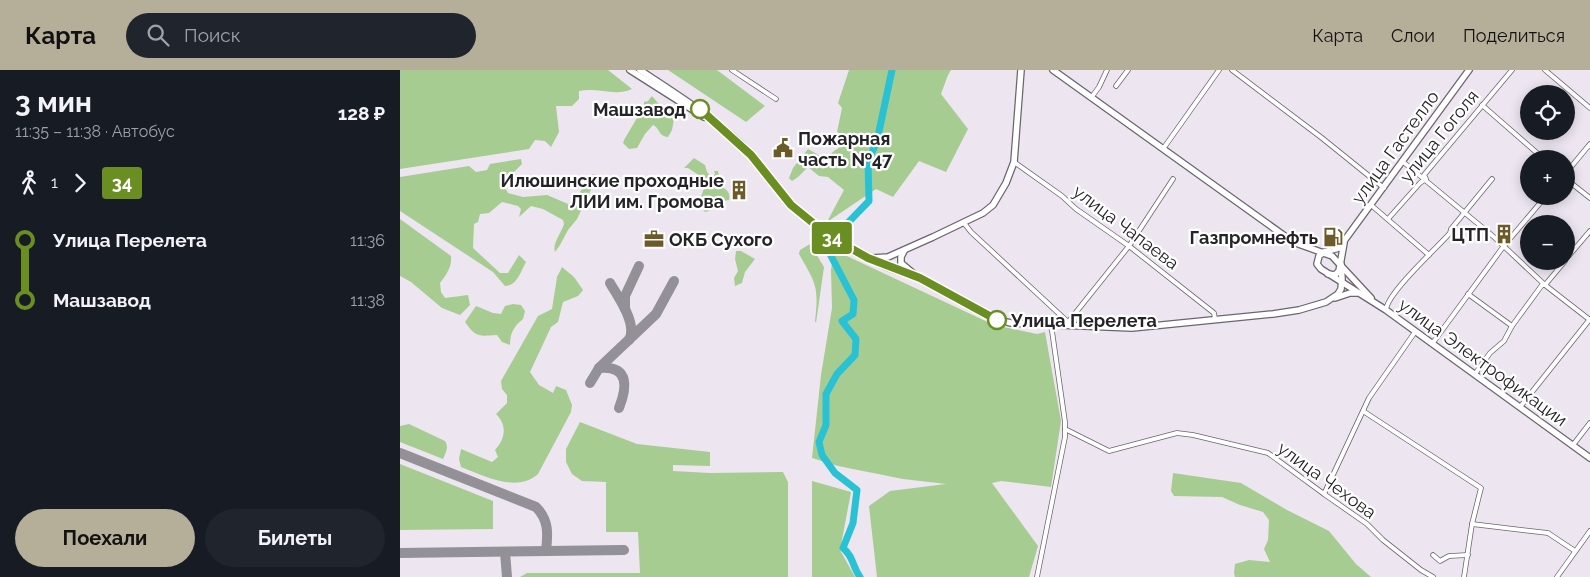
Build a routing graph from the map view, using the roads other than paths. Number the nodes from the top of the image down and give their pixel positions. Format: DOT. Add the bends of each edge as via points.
graph roads {
  1 [pos="630,70"];
  2 [pos="640,70"];
  3 [pos="732,70"];
  4 [pos="1021,70"];
  5 [pos="1053,70"];
  6 [pos="1107,70"];
  7 [pos="1128,70"];
  8 [pos="1219,70"];
  9 [pos="1232,70"];
  10 [pos="1469,70"];
  11 [pos="1512,70"];
  12 [pos="1545,70"];
  13 [pos="1116,86"];
  14 [pos="1091,98"];
  15 [pos="776,99"];
  16 [pos="1482,105"];
  17 [pos="1590,108"];
  18 [pos="724,130"];
  19 [pos="1590,144"];
  20 [pos="1163,149"];
  21 [pos="1534,150"];
  22 [pos="1402,161"];
  23 [pos="1014,162"];
  24 [pos="1575,162"];
  25 [pos="1426,179"];
  26 [pos="1492,179"];
  27 [pos="1173,180"];
  28 [pos="1575,186"];
  29 [pos="1384,188"];
  30 [pos="1590,198"];
  31 [pos="1371,205"];
  32 [pos="1538,205"];
  33 [pos="1464,213"];
  34 [pos="1388,219"];
  35 [pos="964,223"];
  36 [pos="1590,231"];
  37 [pos="1344,241"];
  38 [pos="1129,246"];
  39 [pos="1503,247"];
  40 [pos="906,249"];
  41 [pos="1575,249"];
  42 [pos="1324,252"];
  43 [pos="1429,255"];
  44 [pos="888,257"];
  45 [pos="868,258"];
  46 [pos="1341,264"];
  47 [pos="886,266"];
  48 [pos="1558,270"];
  49 [pos="1328,274"];
  50 [pos="920,278"];
  51 [pos="1342,283"];
  52 [pos="1545,285"];
  53 [pos="1357,293"];
  54 [pos="1468,294"];
  55 [pos="1326,302"];
  56 [pos="1384,309"];
  57 [pos="1215,319"];
  58 [pos="1590,319"];
  59 [pos="1070,323"];
  60 [pos="1050,324"];
  61 [pos="1512,326"];
  62 [pos="1415,332"];
  63 [pos="1432,344"];
  64 [pos="1475,374"];
  65 [pos="1520,408"];
  66 [pos="1362,411"];
  67 [pos="1590,423"];
  68 [pos="1065,429"];
  69 [pos="1573,445"];
  70 [pos="1590,458"];
  71 [pos="1324,494"];
  72 [pos="1472,524"];
  73 [pos="1590,531"];
  74 [pos="1575,551"];
  75 [pos="1433,555"];
  76 [pos="1468,555"];
  77 [pos="1037,577"];
  78 [pos="1433,577"];
  79 [pos="1464,577"];
  80 [pos="1557,577"];
  1 -- 18 [label="main road"];
  2 -- 18 [label="main road" via="700,109"];
  3 -- 15 [label="street"];
  4 -- 23 [label="main road"];
  5 -- 14 [label="main road"];
  6 -- 14 [label="street"];
  7 -- 13 [label="street"];
  8 -- 20 [label="street"];
  9 -- 29 [label="street"];
  10 -- 22 [label="main road, улица Гастелло"];
  11 -- 16 [label="street, улица Гоголя"];
  12 -- 17 [label="street"];
  14 -- 20 [label="main road"];
  16 -- 21 [label="street"];
  16 -- 25 [label="street, улица Гоголя" via="1424,175"];
  18 -- 45 [label="main road" via="751,155 791,205 829,236"];
  19 -- 24 [label="street"];
  20 -- 42 [label="main road" via="1293,242"];
  22 -- 25 [label="street"];
  22 -- 29 [label="main road, улица Гастелло"];
  23 -- 35 [label="main road" via="993,205"];
  23 -- 38 [label="street, улица Чапаева"];
  25 -- 33 [label="street"];
  25 -- 34 [label="street, улица Гоголя"];
  26 -- 33 [label="street"];
  27 -- 38 [label="street"];
  28 -- 30 [label="street"];
  29 -- 31 [label="main road, улица Гастелло"];
  31 -- 34 [label="street"];
  31 -- 37 [label="main road, улица Гастелло"];
  32 -- 39 [label="street"];
  33 -- 39 [label="street"];
  33 -- 43 [label="street"];
  34 -- 43 [label="street"];
  35 -- 40 [label="main road"];
  35 -- 59 [label="street"];
  36 -- 41 [label="street"];
  37 -- 42 [label="main road, улица Гастелло" via="1339,248"];
  37 -- 46 [label="main road, улица Гастелло"];
  38 -- 57 [label="street, улица Чапаева" via="1214,313"];
  38 -- 59 [label="street"];
  39 -- 52 [label="street"];
  39 -- 54 [label="street"];
  40 -- 44 [label="main road"];
  40 -- 50 [label="main road" via="901,263"];
  42 -- 46 [label="main road"];
  42 -- 49 [label="main road" via="1317,264"];
  43 -- 56 [label="street"];
  44 -- 45 [label="main road"];
  44 -- 47 [label="main road" via="896,259 898,265 893,268"];
  45 -- 47 [label="main road"];
  46 -- 49 [label="main road" via="1338,273"];
  46 -- 51 [label="main road, улица Гастелло"];
  46 -- 56 [label="main road"];
  47 -- 50 [label="main road"];
  48 -- 52 [label="street"];
  49 -- 51 [label="main road"];
  50 -- 60 [label="main road" via="999,320"];
  51 -- 53 [label="main road"];
  51 -- 55 [label="main road" via="1338,294"];
  52 -- 58 [label="street"];
  52 -- 61 [label="street"];
  53 -- 55 [label="main road"];
  53 -- 56 [label="main road"];
  54 -- 61 [label="street"];
  54 -- 63 [label="street"];
  55 -- 57 [label="main road" via="1299,310"];
  56 -- 62 [label="main road, улица Электрофикации"];
  57 -- 59 [label="main road" via="1132,328"];
  58 -- 65 [label="street"];
  59 -- 60 [label="main road"];
  60 -- 68 [label="street"];
  61 -- 64 [label="street" via="1504,341 1490,353"];
  62 -- 63 [label="main road, улица Электрофикации"];
  62 -- 66 [label="street"];
  63 -- 64 [label="main road, улица Электрофикации"];
  64 -- 65 [label="main road, улица Электрофикации"];
  65 -- 69 [label="main road, улица Электрофикации"];
  66 -- 71 [label="street"];
  66 -- 72 [label="street" via="1481,488"];
  67 -- 69 [label="street"];
  68 -- 71 [label="street, улица Чехова" via="1109,451 1177,433 1268,453"];
  68 -- 77 [label="street"];
  69 -- 70 [label="main road, улица Электрофикации"];
  71 -- 78 [label="street, улица Чехова" via="1368,524 1383,540"];
  72 -- 74 [label="street" via="1548,534"];
  72 -- 76 [label="street"];
  73 -- 74 [label="street"];
  74 -- 80 [label="street"];
  75 -- 76 [label="street" via="1440,561 1449,556"];
  76 -- 79 [label="street"];
}
